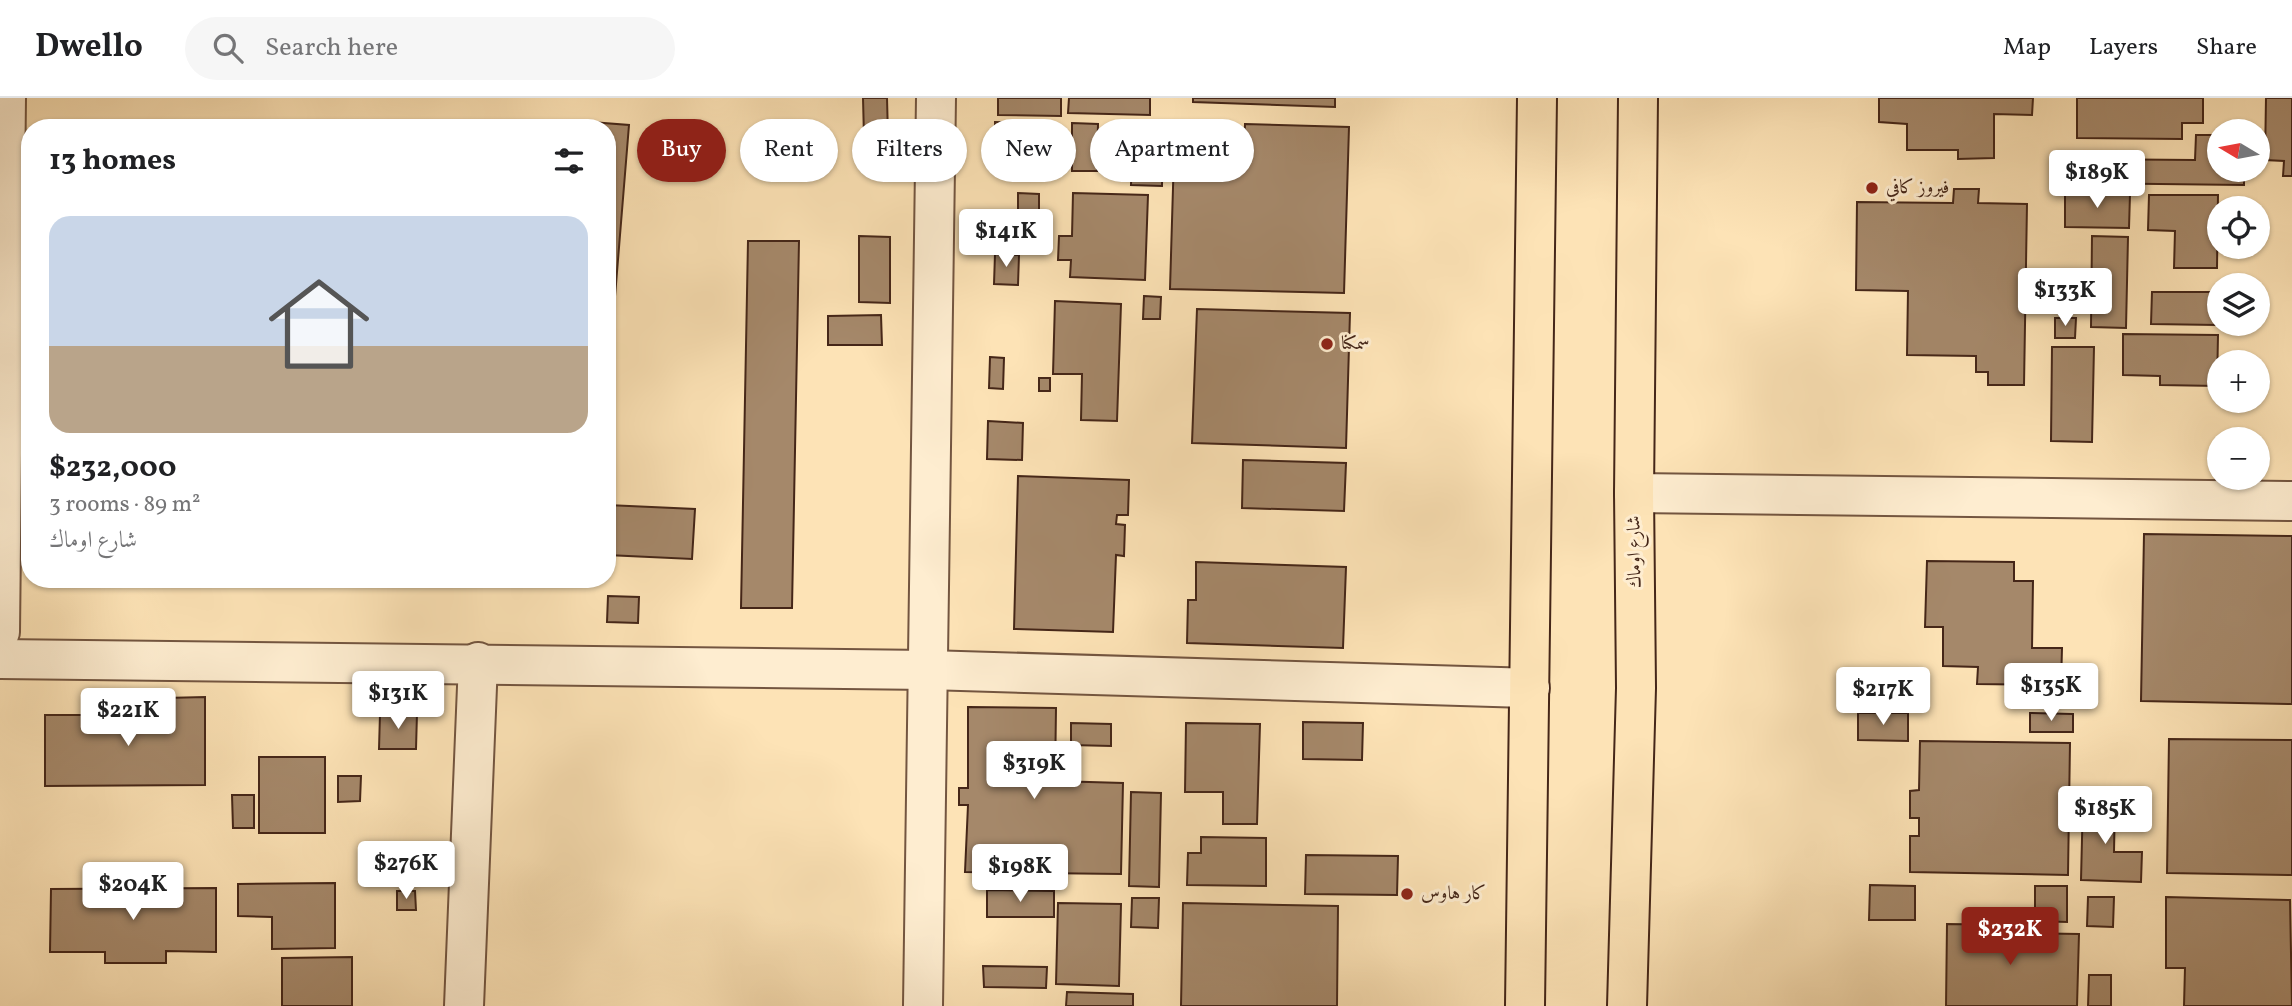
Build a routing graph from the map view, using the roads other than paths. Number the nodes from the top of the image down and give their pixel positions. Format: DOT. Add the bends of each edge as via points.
graph roads {
  1 [pos="6,98"];
  2 [pos="936,98"];
  3 [pos="1537,98"];
  4 [pos="1638,98"];
  5 [pos="1634,493"];
  6 [pos="2292,501"];
  7 [pos="0,632"];
  8 [pos="0,659"];
  9 [pos="478,662"];
  10 [pos="928,670"];
  11 [pos="1530,688"];
  12 [pos="464,1006"];
  13 [pos="923,1006"];
  14 [pos="1525,1006"];
  15 [pos="1628,1006"];
  1 -- 7 [label="street"];
  2 -- 10 [label="street"];
  3 -- 11 [label="main road"];
  4 -- 5 [label="main road, شارع اوماك"];
  5 -- 6 [label="street"];
  5 -- 15 [label="main road, شارع اوماك" via="1636,688"];
  8 -- 9 [label="street"];
  9 -- 10 [label="street"];
  9 -- 12 [label="street"];
  10 -- 11 [label="street"];
  10 -- 13 [label="street"];
  11 -- 14 [label="main road"];
}
